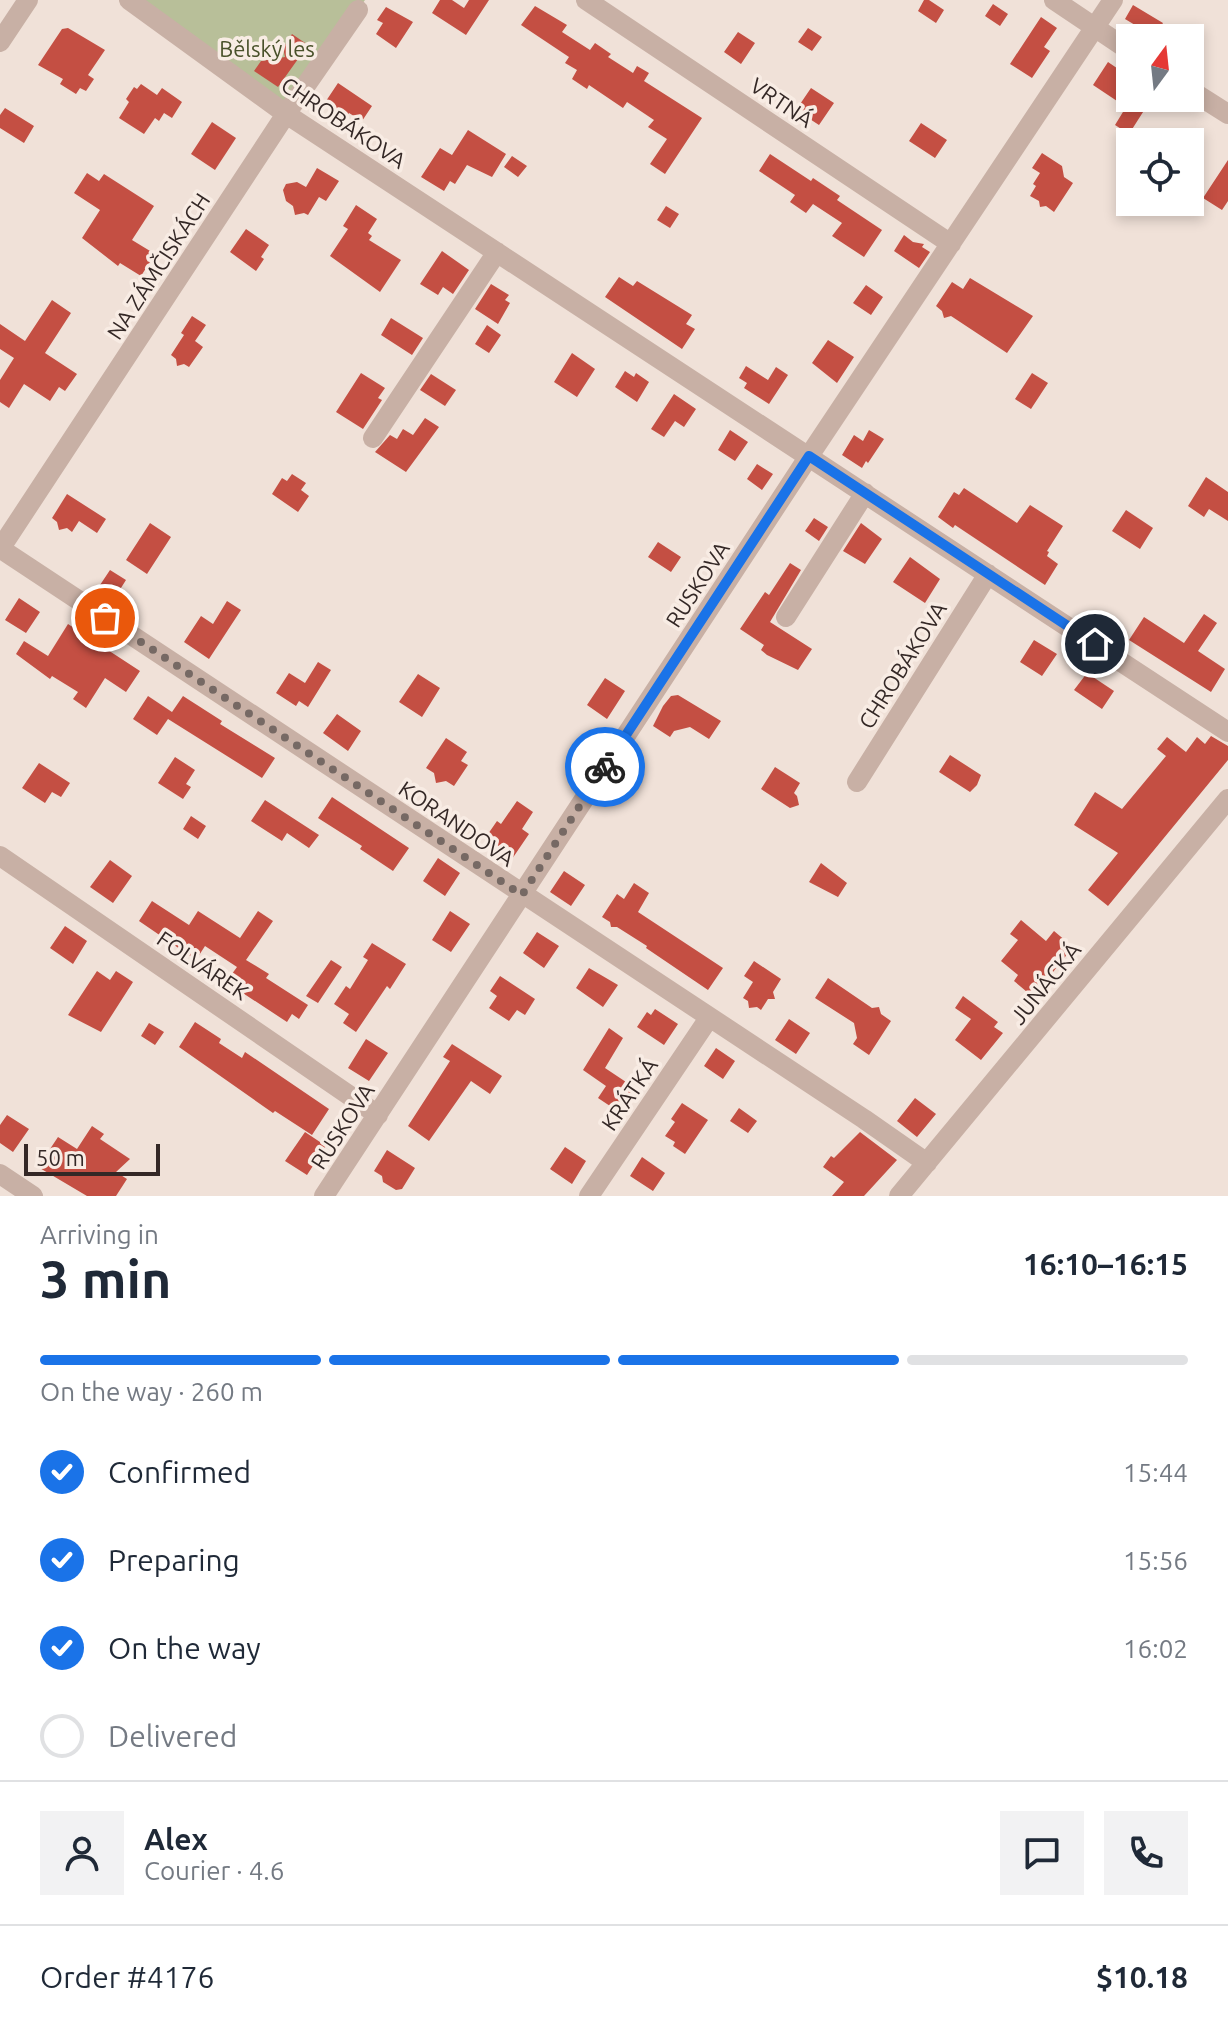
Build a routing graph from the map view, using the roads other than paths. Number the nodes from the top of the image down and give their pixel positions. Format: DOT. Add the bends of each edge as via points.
graph roads {
  1 [pos="28,0"];
  2 [pos="129,0"];
  3 [pos="586,0"];
  4 [pos="1054,0"];
  5 [pos="1113,0"];
  6 [pos="358,10"];
  7 [pos="1095,28"];
  8 [pos="0,42"];
  9 [pos="1116,42"];
  10 [pos="1204,99"];
  11 [pos="286,114"];
  12 [pos="1228,114"];
  13 [pos="951,244"];
  14 [pos="497,252"];
  15 [pos="373,438"];
  16 [pos="809,456"];
  17 [pos="865,493"];
  18 [pos="0,549"];
  19 [pos="988,574"];
  20 [pos="786,617"];
  21 [pos="1228,732"];
  22 [pos="857,782"];
  23 [pos="1228,799"];
  24 [pos="0,856"];
  25 [pos="522,895"];
  26 [pos="709,1018"];
  27 [pos="378,1115"];
  28 [pos="927,1163"];
  29 [pos="0,1174"];
  30 [pos="33,1196"];
  31 [pos="324,1196"];
  32 [pos="589,1196"];
  33 [pos="899,1196"];
  1 -- 8 [label="street"];
  2 -- 11 [label="street, CHROBÁKOVA"];
  3 -- 13 [label="street, VRTNÁ"];
  4 -- 7 [label="street"];
  5 -- 7 [label="street, RUSKOVA"];
  6 -- 11 [label="street, NA ZÁMČISKÁCH"];
  7 -- 9 [label="street"];
  7 -- 13 [label="street, RUSKOVA"];
  10 -- 12 [label="street"];
  11 -- 14 [label="street, CHROBÁKOVA"];
  11 -- 18 [label="street, NA ZÁMČISKÁCH"];
  13 -- 16 [label="street, RUSKOVA"];
  14 -- 15 [label="street"];
  14 -- 16 [label="street, CHROBÁKOVA"];
  16 -- 17 [label="street, CHROBÁKOVA"];
  16 -- 25 [label="street, RUSKOVA"];
  17 -- 19 [label="street, CHROBÁKOVA"];
  17 -- 20 [label="street"];
  18 -- 25 [label="street, KORANDOVA"];
  19 -- 21 [label="street, CHROBÁKOVA"];
  19 -- 22 [label="street, CHROBÁKOVA"];
  23 -- 28 [label="street, JUNÁCKÁ"];
  24 -- 27 [label="street, FOLVÁREK"];
  25 -- 26 [label="street, KORANDOVA"];
  25 -- 27 [label="street, RUSKOVA"];
  26 -- 28 [label="street, KORANDOVA"];
  26 -- 32 [label="street, KRÁTKÁ"];
  27 -- 31 [label="street, RUSKOVA"];
  28 -- 33 [label="street, JUNÁCKÁ"];
  29 -- 30 [label="street"];
}
